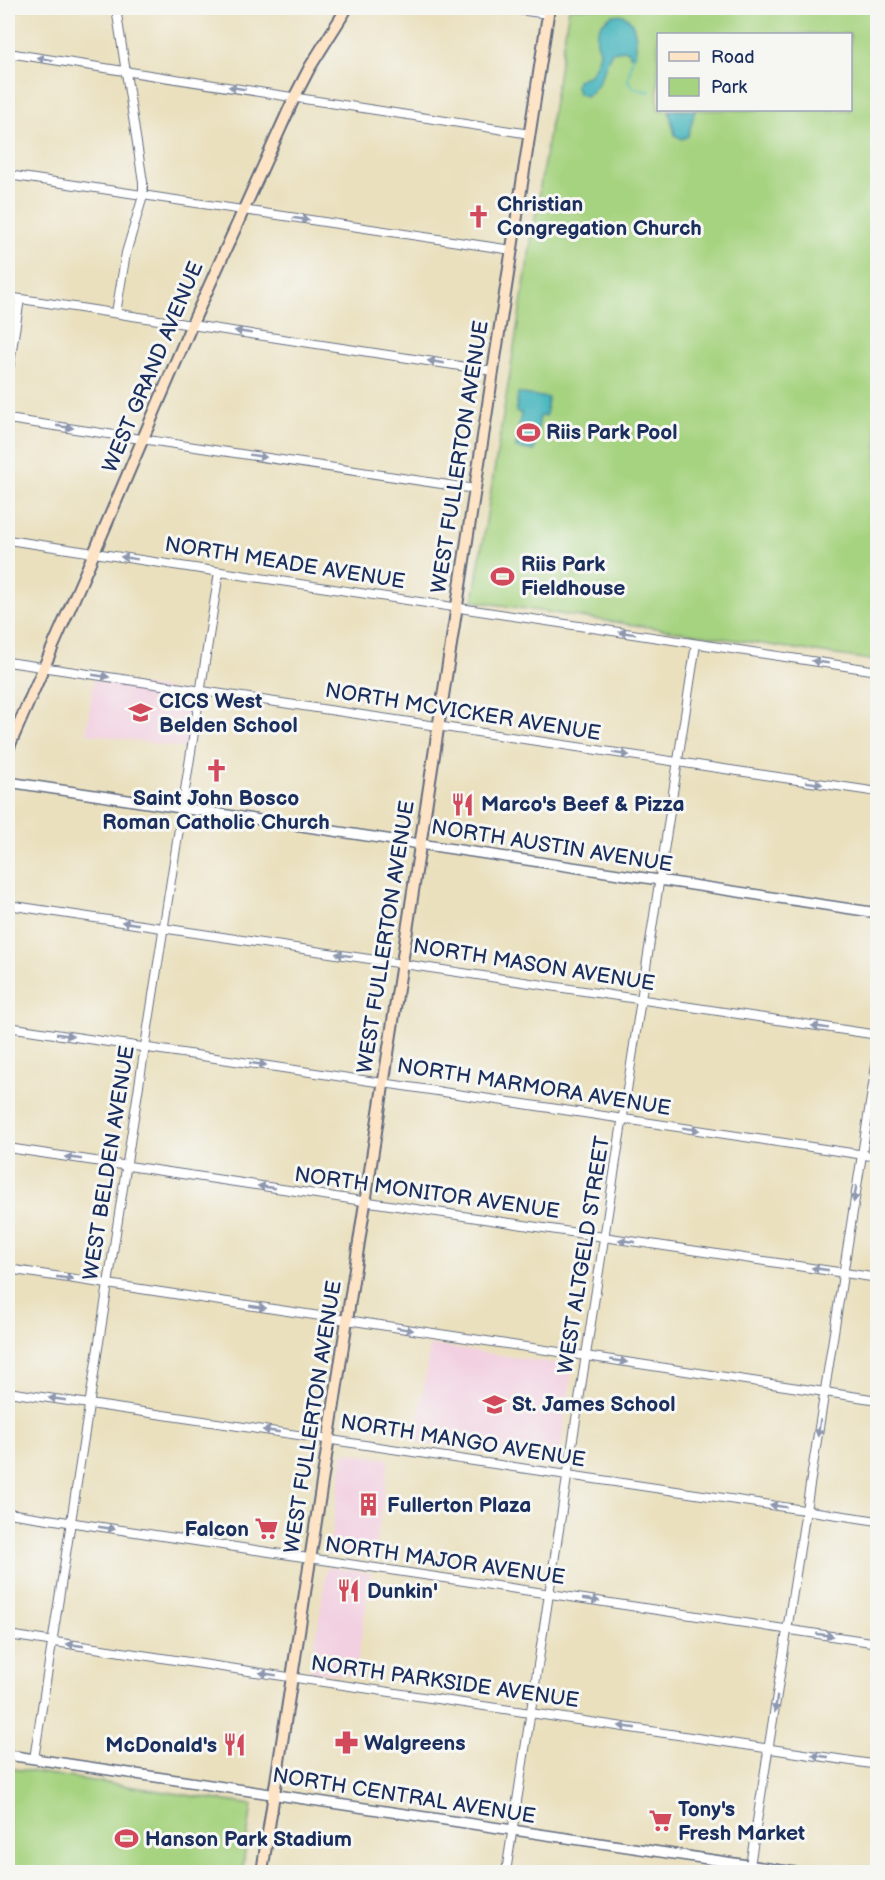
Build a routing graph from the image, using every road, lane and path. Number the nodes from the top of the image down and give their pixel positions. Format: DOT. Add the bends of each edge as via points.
graph roads {
  1 [pos="116,8"];
  2 [pos="347,8"];
  3 [pos="504,8"];
  4 [pos="549,11"];
  5 [pos="8,53"];
  6 [pos="125,71"];
  7 [pos="295,96"];
  8 [pos="530,134"];
  9 [pos="8,175"];
  10 [pos="143,196"];
  11 [pos="243,211"];
  12 [pos="512,250"];
  13 [pos="8,297"];
  14 [pos="20,299"];
  15 [pos="116,313"];
  16 [pos="192,324"];
  17 [pos="493,371"];
  18 [pos="8,375"];
  19 [pos="8,419"];
  20 [pos="143,439"];
  21 [pos="475,489"];
  22 [pos="8,540"];
  23 [pos="94,553"];
  24 [pos="219,572"];
  25 [pos="457,608"];
  26 [pos="696,644"];
  27 [pos="8,662"];
  28 [pos="43,667"];
  29 [pos="878,671"];
  30 [pos="200,690"];
  31 [pos="439,726"];
  32 [pos="8,749"];
  33 [pos="678,762"];
  34 [pos="8,782"];
  35 [pos="878,792"];
  36 [pos="182,809"];
  37 [pos="420,844"];
  38 [pos="660,881"];
  39 [pos="8,905"];
  40 [pos="878,914"];
  41 [pos="164,928"];
  42 [pos="402,964"];
  43 [pos="641,1000"];
  44 [pos="8,1027"];
  45 [pos="878,1035"];
  46 [pos="145,1047"];
  47 [pos="878,1053"];
  48 [pos="384,1083"];
  49 [pos="623,1119"];
  50 [pos="8,1148"];
  51 [pos="862,1155"];
  52 [pos="878,1157"];
  53 [pos="126,1166"];
  54 [pos="366,1202"];
  55 [pos="604,1237"];
  56 [pos="8,1269"];
  57 [pos="843,1273"];
  58 [pos="878,1278"];
  59 [pos="108,1284"];
  60 [pos="347,1320"];
  61 [pos="586,1356"];
  62 [pos="8,1392"];
  63 [pos="825,1392"];
  64 [pos="878,1400"];
  65 [pos="90,1404"];
  66 [pos="329,1439"];
  67 [pos="568,1475"];
  68 [pos="806,1511"];
  69 [pos="8,1513"];
  70 [pos="878,1521"];
  71 [pos="71,1523"];
  72 [pos="311,1559"];
  73 [pos="549,1594"];
  74 [pos="787,1630"];
  75 [pos="8,1635"];
  76 [pos="52,1642"];
  77 [pos="878,1643"];
  78 [pos="292,1678"];
  79 [pos="531,1713"];
  80 [pos="769,1749"];
  81 [pos="8,1755"];
  82 [pos="34,1759"];
  83 [pos="878,1765"];
  84 [pos="274,1794"];
  85 [pos="513,1830"];
  86 [pos="750,1869"];
  87 [pos="262,1872"];
  88 [pos="506,1872"];
  89 [pos="795,1872"];
  1 -- 6 [label="street"];
  2 -- 7 [label="main road, WEST GRAND AVENUE"];
  3 -- 4 [label="street"];
  4 -- 8 [label="main road, WEST FULLERTON AVENUE"];
  6 -- 5 [label="street, one-way"];
  7 -- 6 [label="street, one-way"];
  6 -- 10 [label="street"];
  7 -- 8 [label="street"];
  7 -- 11 [label="main road, WEST GRAND AVENUE"];
  8 -- 12 [label="main road, WEST FULLERTON AVENUE"];
  9 -- 10 [label="street"];
  10 -- 11 [label="street"];
  10 -- 15 [label="street" via="126,253"];
  11 -- 12 [label="street, one-way"];
  11 -- 16 [label="main road, WEST GRAND AVENUE"];
  12 -- 17 [label="main road, WEST FULLERTON AVENUE"];
  13 -- 14 [label="street"];
  14 -- 15 [label="street"];
  14 -- 18 [label="street"];
  15 -- 16 [label="street"];
  17 -- 16 [label="street, one-way"];
  16 -- 20 [label="main road, WEST GRAND AVENUE"];
  17 -- 21 [label="main road, WEST FULLERTON AVENUE"];
  19 -- 20 [label="street, one-way"];
  20 -- 21 [label="street, one-way"];
  20 -- 23 [label="main road, WEST GRAND AVENUE"];
  21 -- 25 [label="main road, WEST FULLERTON AVENUE"];
  22 -- 23 [label="street, NORTH MEADE AVENUE"];
  24 -- 23 [label="street, NORTH MEADE AVENUE, one-way"];
  23 -- 28 [label="main road, WEST GRAND AVENUE"];
  24 -- 25 [label="street, NORTH MEADE AVENUE"];
  24 -- 30 [label="street, WEST BELDEN AVENUE"];
  26 -- 25 [label="street, NORTH MEADE AVENUE, one-way"];
  25 -- 31 [label="main road, WEST FULLERTON AVENUE"];
  29 -- 26 [label="street, NORTH MEADE AVENUE, one-way"];
  26 -- 33 [label="street, WEST ALTGELD STREET"];
  27 -- 28 [label="street, NORTH MCVICKER AVENUE"];
  28 -- 30 [label="street, NORTH MCVICKER AVENUE, one-way"];
  28 -- 32 [label="main road, WEST GRAND AVENUE"];
  30 -- 31 [label="street, NORTH MCVICKER AVENUE"];
  30 -- 36 [label="street, WEST BELDEN AVENUE"];
  31 -- 33 [label="street, NORTH MCVICKER AVENUE, one-way"];
  31 -- 37 [label="main road, WEST FULLERTON AVENUE"];
  33 -- 35 [label="street, NORTH MCVICKER AVENUE, one-way"];
  33 -- 38 [label="street, WEST ALTGELD STREET"];
  34 -- 36 [label="street, NORTH AUSTIN AVENUE"];
  36 -- 37 [label="street, NORTH AUSTIN AVENUE"];
  36 -- 41 [label="street, WEST BELDEN AVENUE"];
  37 -- 38 [label="street, NORTH AUSTIN AVENUE"];
  37 -- 42 [label="main road, WEST FULLERTON AVENUE"];
  38 -- 40 [label="street, NORTH AUSTIN AVENUE"];
  38 -- 43 [label="street, WEST ALTGELD STREET"];
  41 -- 39 [label="street, NORTH MASON AVENUE, one-way"];
  42 -- 41 [label="street, NORTH MASON AVENUE, one-way"];
  41 -- 46 [label="street, WEST BELDEN AVENUE"];
  42 -- 43 [label="street, NORTH MASON AVENUE"];
  42 -- 48 [label="main road, WEST FULLERTON AVENUE"];
  45 -- 43 [label="street, NORTH MASON AVENUE, one-way"];
  43 -- 49 [label="street, WEST ALTGELD STREET"];
  44 -- 46 [label="street, NORTH MARMORA AVENUE, one-way"];
  46 -- 48 [label="street, NORTH MARMORA AVENUE, one-way"];
  46 -- 53 [label="street, WEST BELDEN AVENUE"];
  47 -- 51 [label="street"];
  48 -- 49 [label="street, NORTH MARMORA AVENUE"];
  48 -- 54 [label="main road, WEST FULLERTON AVENUE"];
  49 -- 51 [label="street, NORTH MARMORA AVENUE, one-way"];
  49 -- 55 [label="street, WEST ALTGELD STREET"];
  53 -- 50 [label="street, NORTH MONITOR AVENUE, one-way"];
  51 -- 52 [label="street, NORTH MARMORA AVENUE"];
  51 -- 57 [label="street, one-way"];
  54 -- 53 [label="street, NORTH MONITOR AVENUE, one-way"];
  53 -- 59 [label="street, WEST BELDEN AVENUE"];
  54 -- 55 [label="street, NORTH MONITOR AVENUE"];
  54 -- 60 [label="main road, WEST FULLERTON AVENUE"];
  57 -- 55 [label="street, NORTH MONITOR AVENUE, one-way"];
  55 -- 61 [label="street, WEST ALTGELD STREET"];
  56 -- 59 [label="street, one-way"];
  57 -- 58 [label="street, NORTH MONITOR AVENUE"];
  57 -- 63 [label="street"];
  59 -- 60 [label="street, one-way"];
  59 -- 65 [label="street, WEST BELDEN AVENUE"];
  60 -- 61 [label="street, one-way"];
  60 -- 66 [label="main road, WEST FULLERTON AVENUE"];
  61 -- 63 [label="street, one-way"];
  61 -- 67 [label="street, WEST ALTGELD STREET"];
  65 -- 62 [label="street, NORTH MANGO AVENUE, one-way"];
  63 -- 64 [label="street"];
  63 -- 68 [label="street, one-way"];
  66 -- 65 [label="street, NORTH MANGO AVENUE, one-way"];
  65 -- 71 [label="street, WEST BELDEN AVENUE"];
  66 -- 67 [label="street, NORTH MANGO AVENUE"];
  66 -- 72 [label="main road, WEST FULLERTON AVENUE"];
  68 -- 67 [label="street, NORTH MANGO AVENUE, one-way"];
  67 -- 73 [label="street, WEST ALTGELD STREET"];
  68 -- 70 [label="street, NORTH MANGO AVENUE"];
  68 -- 74 [label="street"];
  69 -- 71 [label="street, NORTH MAJOR AVENUE"];
  71 -- 72 [label="street, NORTH MAJOR AVENUE, one-way"];
  71 -- 76 [label="street, WEST BELDEN AVENUE"];
  72 -- 73 [label="street, NORTH MAJOR AVENUE"];
  72 -- 78 [label="main road, WEST FULLERTON AVENUE"];
  73 -- 74 [label="street, NORTH MAJOR AVENUE, one-way"];
  73 -- 79 [label="street, WEST ALTGELD STREET"];
  74 -- 77 [label="street, NORTH MAJOR AVENUE, one-way"];
  74 -- 80 [label="street, one-way"];
  75 -- 76 [label="street, NORTH PARKSIDE AVENUE"];
  78 -- 76 [label="street, NORTH PARKSIDE AVENUE, one-way"];
  76 -- 82 [label="street, WEST BELDEN AVENUE"];
  78 -- 79 [label="street, NORTH PARKSIDE AVENUE"];
  78 -- 84 [label="main road, WEST FULLERTON AVENUE"];
  80 -- 79 [label="street, NORTH PARKSIDE AVENUE, one-way"];
  79 -- 85 [label="street, WEST ALTGELD STREET"];
  83 -- 80 [label="street, NORTH PARKSIDE AVENUE, one-way"];
  80 -- 86 [label="street"];
  81 -- 82 [label="street, NORTH CENTRAL AVENUE"];
  82 -- 84 [label="street, NORTH CENTRAL AVENUE"];
  84 -- 85 [label="street, NORTH CENTRAL AVENUE"];
  84 -- 87 [label="main road, WEST FULLERTON AVENUE"];
  85 -- 86 [label="street, NORTH CENTRAL AVENUE"];
  85 -- 88 [label="street, WEST ALTGELD STREET"];
  86 -- 89 [label="street, NORTH CENTRAL AVENUE"];
}
